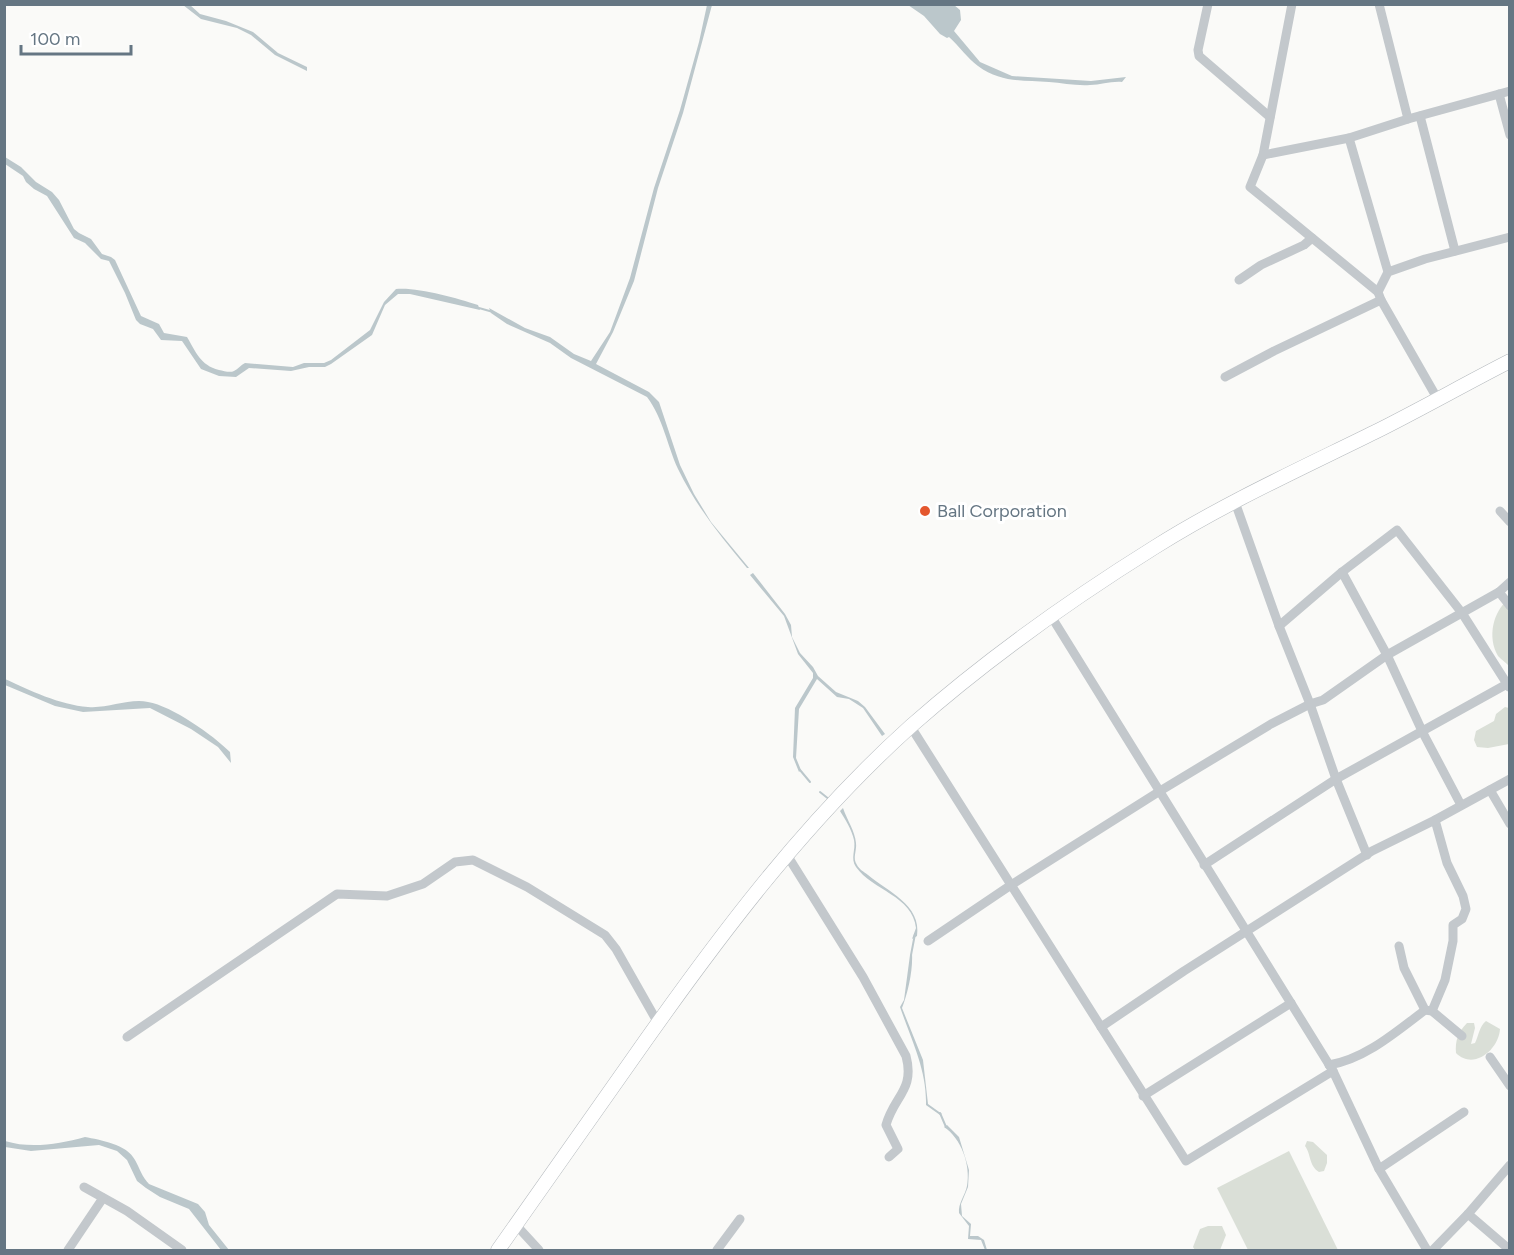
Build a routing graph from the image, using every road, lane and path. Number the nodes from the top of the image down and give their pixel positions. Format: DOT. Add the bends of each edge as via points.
graph roads {
  1 [pos="1208,4"];
  2 [pos="1292,4"];
  3 [pos="1378,4"];
  4 [pos="1509,91"];
  5 [pos="1498,94"];
  6 [pos="1269,117"];
  7 [pos="1420,117"];
  8 [pos="1408,119"];
  9 [pos="1509,135"];
  10 [pos="1349,138"];
  11 [pos="1263,155"];
  12 [pos="1509,237"];
  13 [pos="1312,238"];
  14 [pos="1455,251"];
  15 [pos="1388,272"];
  16 [pos="1239,280"];
  17 [pos="1380,296"];
  18 [pos="1509,361"];
  19 [pos="1225,377"];
  20 [pos="1437,398"];
  21 [pos="1235,502"];
  22 [pos="1500,512"];
  23 [pos="1509,522"];
  24 [pos="1342,572"];
  25 [pos="1509,582"];
  26 [pos="1499,592"];
  27 [pos="1509,606"];
  28 [pos="1462,613"];
  29 [pos="1050,615"];
  30 [pos="1279,626"];
  31 [pos="1387,655"];
  32 [pos="1508,687"];
  33 [pos="1310,704"];
  34 [pos="911,727"];
  35 [pos="1423,733"];
  36 [pos="1336,779"];
  37 [pos="1509,779"];
  38 [pos="1490,790"];
  39 [pos="1160,791"];
  40 [pos="1461,805"];
  41 [pos="1435,820"];
  42 [pos="1509,824"];
  43 [pos="787,855"];
  44 [pos="1367,855"];
  45 [pos="1204,865"];
  46 [pos="1011,885"];
  47 [pos="1245,933"];
  48 [pos="927,941"];
  49 [pos="1399,946"];
  50 [pos="1291,1003"];
  51 [pos="1429,1010"];
  52 [pos="658,1023"];
  53 [pos="1101,1027"];
  54 [pos="127,1036"];
  55 [pos="1462,1036"];
  56 [pos="1490,1058"];
  57 [pos="1331,1068"];
  58 [pos="1509,1086"];
  59 [pos="1143,1096"];
  60 [pos="1464,1112"];
  61 [pos="890,1157"];
  62 [pos="1509,1165"];
  63 [pos="1379,1169"];
  64 [pos="84,1187"];
  65 [pos="103,1198"];
  66 [pos="1468,1214"];
  67 [pos="740,1219"];
  68 [pos="516,1225"];
  69 [pos="169,1246"];
  70 [pos="1509,1250"];
  71 [pos="68,1251"];
  72 [pos="182,1251"];
  73 [pos="498,1251"];
  74 [pos="539,1251"];
  75 [pos="717,1251"];
  76 [pos="1427,1251"];
  77 [pos="1433,1251"];
  1 -- 6 [label="street" via="1199,56"];
  2 -- 6 [label="street"];
  3 -- 8 [label="street"];
  4 -- 5 [label="street"];
  5 -- 7 [label="street"];
  5 -- 9 [label="street"];
  6 -- 11 [label="street"];
  7 -- 8 [label="street"];
  7 -- 14 [label="street"];
  8 -- 10 [label="street"];
  10 -- 11 [label="street"];
  10 -- 15 [label="street"];
  11 -- 13 [label="street" via="1250,188"];
  12 -- 14 [label="street"];
  13 -- 16 [label="street"];
  13 -- 17 [label="street"];
  14 -- 15 [label="street"];
  15 -- 17 [label="street"];
  17 -- 19 [label="street"];
  17 -- 20 [label="street"];
  18 -- 20 [label="highway"];
  20 -- 21 [label="highway"];
  21 -- 29 [label="highway" via="1158,545"];
  21 -- 30 [label="street"];
  22 -- 23 [label="street"];
  24 -- 28 [label="street" via="1397,530"];
  24 -- 30 [label="street"];
  24 -- 31 [label="street"];
  25 -- 26 [label="street"];
  26 -- 27 [label="street"];
  26 -- 28 [label="street"];
  28 -- 31 [label="street"];
  28 -- 32 [label="street"];
  29 -- 34 [label="highway"];
  29 -- 39 [label="street"];
  30 -- 33 [label="street"];
  31 -- 33 [label="street" via="1323,700"];
  31 -- 35 [label="street"];
  32 -- 35 [label="street"];
  33 -- 36 [label="street"];
  33 -- 39 [label="street"];
  34 -- 43 [label="highway"];
  34 -- 46 [label="street"];
  35 -- 36 [label="street"];
  35 -- 40 [label="street"];
  36 -- 44 [label="street"];
  36 -- 45 [label="street"];
  37 -- 38 [label="street"];
  38 -- 40 [label="street"];
  38 -- 42 [label="street"];
  39 -- 45 [label="street"];
  39 -- 46 [label="street"];
  40 -- 41 [label="street"];
  41 -- 44 [label="street"];
  41 -- 51 [label="street" via="1466,913 1453,925 1445,980"];
  43 -- 52 [label="highway" via="737,915"];
  43 -- 61 [label="street" via="863,977 906,1056 908,1082 886,1125 898,1149"];
  44 -- 47 [label="street"];
  45 -- 47 [label="street"];
  46 -- 48 [label="street"];
  46 -- 53 [label="street"];
  47 -- 50 [label="street"];
  47 -- 53 [label="street"];
  49 -- 51 [label="street" via="1404,968"];
  50 -- 57 [label="street"];
  50 -- 59 [label="street"];
  51 -- 55 [label="street"];
  51 -- 57 [label="street"];
  52 -- 54 [label="street" via="605,935 527,887 473,860 455,862 423,884 387,896 337,894"];
  52 -- 68 [label="highway"];
  53 -- 59 [label="street"];
  56 -- 58 [label="street"];
  57 -- 59 [label="street" via="1186,1161"];
  57 -- 63 [label="street"];
  60 -- 63 [label="street"];
  62 -- 66 [label="street"];
  63 -- 76 [label="street"];
  64 -- 65 [label="street"];
  65 -- 69 [label="street" via="128,1211"];
  65 -- 71 [label="street"];
  66 -- 70 [label="street"];
  66 -- 77 [label="street"];
  67 -- 75 [label="street"];
  68 -- 73 [label="highway"];
  68 -- 74 [label="street"];
  69 -- 72 [label="street"];
}
